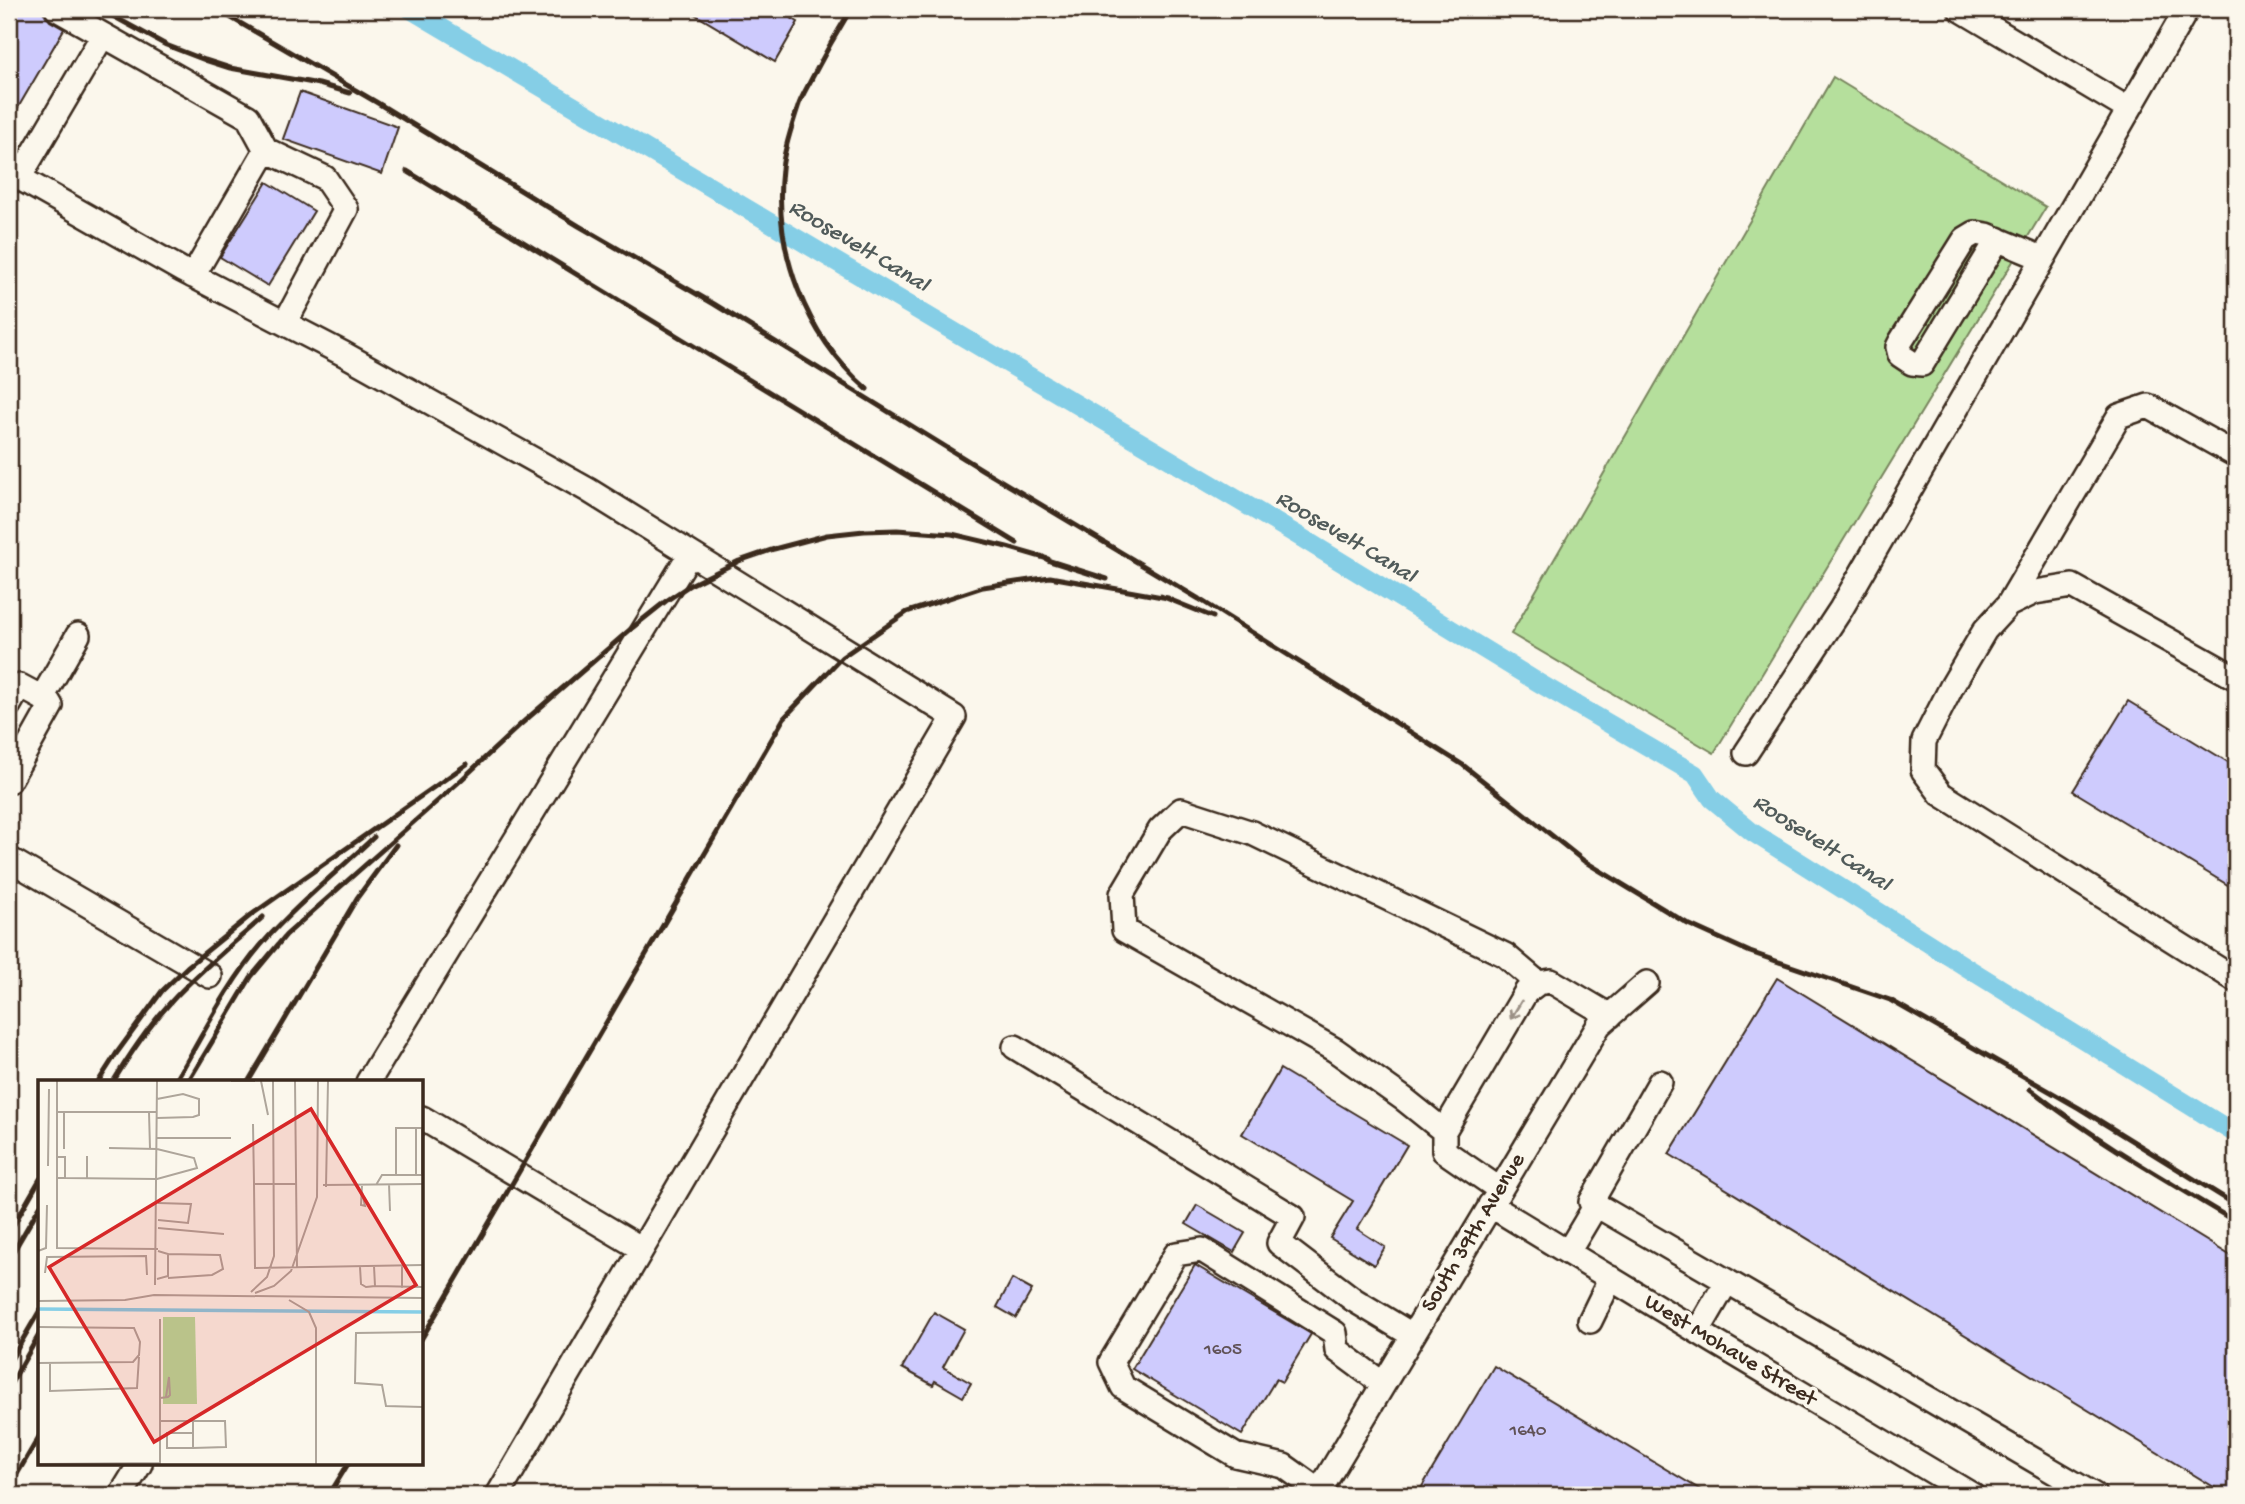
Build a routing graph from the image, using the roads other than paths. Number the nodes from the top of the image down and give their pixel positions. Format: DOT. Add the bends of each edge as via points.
graph roads {
  1 [pos="57,9"];
  2 [pos="1960,9"];
  3 [pos="2187,9"];
  4 [pos="103,34"];
  5 [pos="2128,109"];
  6 [pos="266,150"];
  7 [pos="14,175"];
  8 [pos="1998,239"];
  9 [pos="2042,258"];
  10 [pos="193,276"];
  11 [pos="285,323"];
  12 [pos="2236,455"];
  13 [pos="690,554"];
  14 [pos="2008,605"];
  15 [pos="78,635"];
  16 [pos="2236,678"];
  17 [pos="42,698"];
  18 [pos="9,705"];
  19 [pos="1746,753"];
  20 [pos="9,781"];
  21 [pos="9,859"];
  22 [pos="210,976"];
  23 [pos="2236,980"];
  24 [pos="1647,983"];
  25 [pos="1538,984"];
  26 [pos="1610,1016"];
  27 [pos="1015,1047"];
  28 [pos="369,1080"];
  29 [pos="1660,1082"];
  30 [pos="424,1119"];
  31 [pos="1444,1131"];
  32 [pos="1495,1197"];
  33 [pos="1596,1205"];
  34 [pos="642,1248"];
  35 [pos="1568,1252"];
  36 [pos="1611,1278"];
  37 [pos="1727,1281"];
  38 [pos="1590,1321"];
  39 [pos="1698,1331"];
  40 [pos="1412,1335"];
  41 [pos="1383,1384"];
  42 [pos="139,1466"];
  43 [pos="1318,1493"];
  44 [pos="121,1495"];
  45 [pos="498,1495"];
  46 [pos="1972,1495"];
  47 [pos="2094,1495"];
  1 -- 4 [label="street"];
  2 -- 5 [label="street"];
  3 -- 5 [label="street"];
  4 -- 6 [label="street" via="248,117"];
  4 -- 7 [label="street"];
  5 -- 9 [label="street"];
  6 -- 10 [label="street"];
  6 -- 11 [label="street" via="325,178 346,209"];
  7 -- 10 [label="street"];
  8 -- 8 [label="street" via="1975,233 1965,239 1901,341 1900,355 1922,364"];
  8 -- 9 [label="street"];
  9 -- 19 [label="street" via="1841,609"];
  10 -- 11 [label="street"];
  11 -- 13 [label="street" via="588,490"];
  12 -- 14 [label="street" via="2148,406 2119,416"];
  13 -- 28 [label="street"];
  13 -- 34 [label="street" via="954,718"];
  14 -- 16 [label="street" via="2035,592 2072,586"];
  14 -- 23 [label="street" via="1985,630 1952,686 1924,741 1923,770 1941,794"];
  15 -- 17 [label="street"];
  17 -- 18 [label="street" via="20,686"];
  17 -- 20 [label="street" via="51,703 50,708"];
  21 -- 22 [label="street"];
  24 -- 26 [label="street, South 39th Avenue"];
  25 -- 26 [label="street" via="1551,981"];
  25 -- 31 [label="street, one-way" via="1526,992"];
  25 -- 31 [label="street" via="1505,955 1252,833 1181,810 1160,830 1122,894 1124,930 1335,1050"];
  26 -- 32 [label="street, South 39th Avenue" via="1599,1025"];
  27 -- 40 [label="street" via="1293,1217 1279,1242 1354,1300"];
  29 -- 33 [label="street" via="1591,1202"];
  30 -- 34 [label="street"];
  31 -- 32 [label="street, West Mohave Street" via="1444,1152"];
  32 -- 35 [label="street, West Mohave Street"];
  32 -- 40 [label="street, South 39th Avenue"];
  33 -- 35 [label="street"];
  33 -- 37 [label="street"];
  34 -- 45 [label="street"];
  35 -- 36 [label="street, West Mohave Street"];
  36 -- 38 [label="street"];
  36 -- 39 [label="street, West Mohave Street"];
  37 -- 39 [label="street"];
  37 -- 47 [label="street"];
  39 -- 46 [label="street, West Mohave Street"];
  40 -- 41 [label="street, South 39th Avenue"];
  41 -- 43 [label="street, South 39th Avenue"];
  41 -- 43 [label="street" via="1337,1350 1335,1333 1202,1250 1175,1254 1111,1362 1118,1378 1124,1387 1236,1455 1284,1466"];
  42 -- 44 [label="street"];
}
